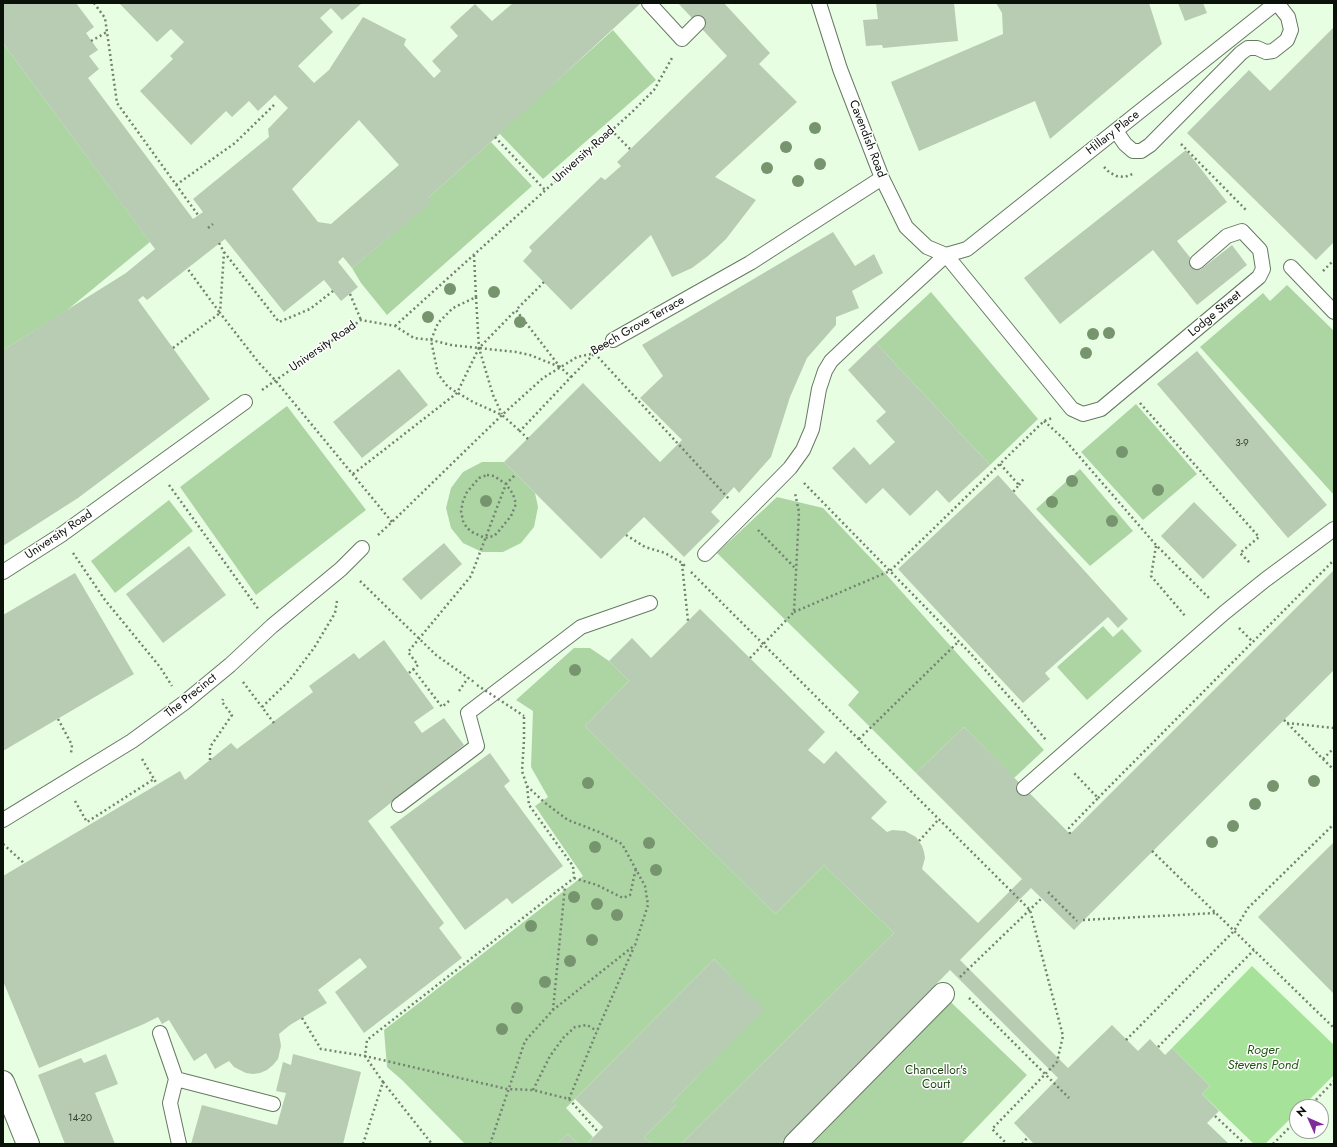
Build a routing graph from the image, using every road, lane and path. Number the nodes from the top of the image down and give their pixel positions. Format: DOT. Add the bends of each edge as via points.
graph roads {
  1 [pos="94,3"];
  2 [pos="649,3"];
  3 [pos="819,3"];
  4 [pos="1276,3"];
  5 [pos="698,24"];
  6 [pos="107,32"];
  7 [pos="682,39"];
  8 [pos="91,41"];
  9 [pos="274,105"];
  10 [pos="611,130"];
  11 [pos="1116,131"];
  12 [pos="495,137"];
  13 [pos="1179,142"];
  14 [pos="630,149"];
  15 [pos="882,178"];
  16 [pos="176,185"];
  17 [pos="545,190"];
  18 [pos="1251,214"];
  19 [pos="198,215"];
  20 [pos="213,224"];
  21 [pos="208,228"];
  22 [pos="219,243"];
  23 [pos="224,252"];
  24 [pos="474,255"];
  25 [pos="946,255"];
  26 [pos="1334,260"];
  27 [pos="1197,262"];
  28 [pos="1291,267"];
  29 [pos="187,268"];
  30 [pos="1320,274"];
  31 [pos="544,282"];
  32 [pos="333,291"];
  33 [pos="350,294"];
  34 [pos="476,297"];
  35 [pos="516,310"];
  36 [pos="1334,312"];
  37 [pos="220,313"];
  38 [pos="362,320"];
  39 [pos="395,326"];
  40 [pos="431,340"];
  41 [pos="613,340"];
  42 [pos="173,348"];
  43 [pos="478,348"];
  44 [pos="595,354"];
  45 [pos="560,367"];
  46 [pos="572,377"];
  47 [pos="275,380"];
  48 [pos="1126,388"];
  49 [pos="457,393"];
  50 [pos="245,402"];
  51 [pos="1077,412"];
  52 [pos="502,415"];
  53 [pos="1044,421"];
  54 [pos="520,431"];
  55 [pos="528,439"];
  56 [pos="688,454"];
  57 [pos="1000,464"];
  58 [pos="155,466"];
  59 [pos="790,468"];
  60 [pos="353,474"];
  61 [pos="516,474"];
  62 [pos="1025,477"];
  63 [pos="506,484"];
  64 [pos="1019,485"];
  65 [pos="1013,492"];
  66 [pos="392,522"];
  67 [pos="1334,529"];
  68 [pos="61,535"];
  69 [pos="626,535"];
  70 [pos="485,538"];
  71 [pos="1156,545"];
  72 [pos="362,548"];
  73 [pos="1240,553"];
  74 [pos="705,554"];
  75 [pos="1334,560"];
  76 [pos="682,564"];
  77 [pos="341,569"];
  78 [pos="890,571"];
  79 [pos="3,572"];
  80 [pos="1196,585"];
  81 [pos="650,603"];
  82 [pos="794,612"];
  83 [pos="688,621"];
  84 [pos="272,626"];
  85 [pos="1200,633"];
  86 [pos="418,638"];
  87 [pos="958,642"];
  88 [pos="764,645"];
  89 [pos="750,658"];
  90 [pos="413,670"];
  91 [pos="409,673"];
  92 [pos="468,678"];
  93 [pos="251,692"];
  94 [pos="457,694"];
  95 [pos="452,698"];
  96 [pos="184,703"];
  97 [pos="262,707"];
  98 [pos="1019,708"];
  99 [pos="232,715"];
  100 [pos="58,719"];
  101 [pos="1284,720"];
  102 [pos="274,723"];
  103 [pos="1287,723"];
  104 [pos="1334,728"];
  105 [pos="859,739"];
  106 [pos="72,745"];
  107 [pos="1334,748"];
  108 [pos="1323,759"];
  109 [pos="210,760"];
  110 [pos="1334,770"];
  111 [pos="151,774"];
  112 [pos="154,779"];
  113 [pos="157,784"];
  114 [pos="527,786"];
  115 [pos="1024,788"];
  116 [pos="1098,798"];
  117 [pos="399,805"];
  118 [pos="85,818"];
  119 [pos="939,819"];
  120 [pos="3,820"];
  121 [pos="1334,824"];
  122 [pos="919,841"];
  123 [pos="3,844"];
  124 [pos="1152,851"];
  125 [pos="25,864"];
  126 [pos="636,868"];
  127 [pos="574,878"];
  128 [pos="565,885"];
  129 [pos="1048,892"];
  130 [pos="1042,898"];
  131 [pos="1030,910"];
  132 [pos="1216,914"];
  133 [pos="1083,920"];
  134 [pos="1078,921"];
  135 [pos="1234,931"];
  136 [pos="635,945"];
  137 [pos="1254,950"];
  138 [pos="948,989"];
  139 [pos="553,1010"];
  140 [pos="302,1018"];
  141 [pos="1334,1028"];
  142 [pos="597,1031"];
  143 [pos="160,1033"];
  144 [pos="1126,1040"];
  145 [pos="1158,1047"];
  146 [pos="365,1056"];
  147 [pos="1046,1074"];
  148 [pos="176,1079"];
  149 [pos="1334,1081"];
  150 [pos="3,1082"];
  151 [pos="383,1082"];
  152 [pos="507,1089"];
  153 [pos="533,1090"];
  154 [pos="1069,1098"];
  155 [pos="569,1099"];
  156 [pos="1317,1099"];
  157 [pos="273,1104"];
  158 [pos="1215,1116"];
  159 [pos="1289,1128"];
  160 [pos="598,1132"];
  161 [pos="1028,1137"];
  162 [pos="364,1143"];
  163 [pos="28,1144"];
  164 [pos="179,1144"];
  165 [pos="432,1144"];
  166 [pos="490,1144"];
  167 [pos="796,1144"];
  168 [pos="1007,1144"];
  169 [pos="1022,1144"];
  170 [pos="1245,1144"];
  171 [pos="1273,1144"];
  1 -- 6 [label="path" via="105,18"];
  2 -- 7 [label="lane"];
  3 -- 15 [label="lane, Cavendish Road" via="840,69"];
  4 -- 11 [label="lane, Hillary Place"];
  4 -- 11 [label="lane" via="1288,17 1291,30 1286,40 1273,51 1248,48 1241,53 1150,145 1141,151 1133,151"];
  5 -- 7 [label="lane"];
  6 -- 8 [label="path"];
  6 -- 16 [label="path" via="118,103"];
  7 -- 10 [label="path, University Road" via="654,90"];
  9 -- 16 [label="path" via="235,143"];
  10 -- 14 [label="path"];
  10 -- 17 [label="path, University Road"];
  11 -- 25 [label="lane, Hillary Place" via="967,249"];
  12 -- 17 [label="path"];
  13 -- 18 [label="path"];
  15 -- 25 [label="lane, Cavendish Road" via="906,227 927,247"];
  15 -- 41 [label="lane, Beech Grove Terrace" via="750,263"];
  16 -- 19 [label="path"];
  17 -- 24 [label="path, University Road"];
  20 -- 21 [label="path"];
  22 -- 23 [label="path"];
  23 -- 32 [label="path" via="279,322 310,309"];
  23 -- 37 [label="path"];
  24 -- 34 [label="path"];
  24 -- 39 [label="path, University Road"];
  25 -- 51 [label="lane"];
  25 -- 59 [label="lane" via="831,362 818,389 812,429 803,450"];
  26 -- 30 [label="path"];
  27 -- 48 [label="lane, Lodge Street" via="1227,236 1242,231 1260,250 1263,268 1259,277"];
  28 -- 36 [label="lane"];
  29 -- 37 [label="path"];
  31 -- 35 [label="path"];
  33 -- 38 [label="path"];
  34 -- 40 [label="path" via="453,308 438,323"];
  34 -- 43 [label="path"];
  35 -- 43 [label="path"];
  35 -- 45 [label="path"];
  37 -- 42 [label="path"];
  37 -- 47 [label="path"];
  38 -- 39 [label="path, University Road"];
  38 -- 47 [label="path, University Road"];
  39 -- 40 [label="path" via="414,338"];
  40 -- 43 [label="path"];
  40 -- 49 [label="path" via="438,374 448,387"];
  41 -- 44 [label="path, Beech Grove Terrace"];
  43 -- 45 [label="path" via="530,355"];
  43 -- 49 [label="path"];
  43 -- 52 [label="path" via="493,396"];
  44 -- 45 [label="path, Beech Grove Terrace" via="577,357"];
  44 -- 46 [label="path"];
  44 -- 56 [label="path"];
  45 -- 46 [label="path"];
  45 -- 52 [label="path, Beech Grove Terrace" via="543,378"];
  46 -- 54 [label="path"];
  47 -- 50 [label="path, University Road"];
  47 -- 60 [label="path"];
  48 -- 51 [label="lane, Lodge Street" via="1101,409"];
  48 -- 73 [label="path" via="1259,537"];
  49 -- 52 [label="path"];
  49 -- 60 [label="path"];
  50 -- 58 [label="lane, University Road"];
  51 -- 53 [label="path"];
  52 -- 54 [label="path"];
  52 -- 66 [label="path, Beech Grove Terrace"];
  53 -- 57 [label="path"];
  53 -- 71 [label="path" via="1065,440"];
  54 -- 55 [label="path"];
  57 -- 64 [label="path"];
  57 -- 78 [label="path"];
  58 -- 68 [label="lane, University Road"];
  58 -- 84 [label="path"];
  59 -- 74 [label="lane"];
  59 -- 78 [label="path"];
  59 -- 82 [label="path" via="799,512"];
  60 -- 66 [label="path"];
  61 -- 63 [label="path"];
  62 -- 64 [label="path"];
  63 -- 70 [label="path"];
  63 -- 70 [label="path" via="516,504 512,516 494,536"];
  63 -- 70 [label="path" via="494,476 479,478 463,501 462,521 472,532"];
  64 -- 65 [label="path"];
  66 -- 72 [label="path, Beech Grove Terrace"];
  67 -- 85 [label="lane" via="1265,580"];
  68 -- 79 [label="lane, University Road"];
  68 -- 96 [label="path" via="105,600 160,667"];
  69 -- 76 [label="path"];
  70 -- 86 [label="path" via="470,576"];
  71 -- 80 [label="path"];
  71 -- 85 [label="path" via="1151,576"];
  72 -- 77 [label="lane, The Precinct"];
  75 -- 116 [label="path"];
  76 -- 83 [label="path"];
  76 -- 88 [label="path"];
  77 -- 84 [label="lane, The Precinct"];
  77 -- 86 [label="path" via="361,581"];
  77 -- 97 [label="path" via="335,613 314,648 289,681"];
  78 -- 82 [label="path"];
  78 -- 87 [label="path"];
  81 -- 117 [label="lane" via="581,627 468,713 477,746"];
  82 -- 88 [label="path"];
  84 -- 96 [label="lane, The Precinct"];
  85 -- 115 [label="lane"];
  86 -- 90 [label="path" via="408,652 418,665"];
  86 -- 92 [label="path" via="436,655"];
  87 -- 98 [label="path"];
  87 -- 105 [label="path"];
  88 -- 89 [label="path"];
  88 -- 105 [label="path"];
  90 -- 91 [label="path"];
  90 -- 95 [label="path" via="442,707"];
  92 -- 94 [label="path"];
  92 -- 114 [label="path, bridge" via="524,716 522,771"];
  93 -- 97 [label="path"];
  96 -- 120 [label="lane, The Precinct" via="132,741"];
  97 -- 102 [label="path"];
  99 -- 109 [label="path" via="210,747"];
  100 -- 106 [label="path"];
  101 -- 103 [label="path"];
  103 -- 104 [label="path"];
  103 -- 108 [label="path"];
  105 -- 119 [label="path"];
  107 -- 108 [label="path"];
  108 -- 110 [label="path"];
  111 -- 112 [label="path"];
  112 -- 113 [label="path"];
  112 -- 118 [label="path" via="87,822"];
  114 -- 126 [label="path" via="568,820 622,844"];
  114 -- 127 [label="path" via="529,805 573,866"];
  119 -- 122 [label="path"];
  119 -- 131 [label="path"];
  121 -- 135 [label="path" via="1248,908"];
  123 -- 125 [label="path"];
  124 -- 132 [label="path"];
  126 -- 127 [label="path" via="630,895 623,898 597,885"];
  126 -- 136 [label="path" via="645,886 648,905"];
  127 -- 128 [label="path"];
  128 -- 139 [label="path"];
  128 -- 146 [label="path" via="371,1035 367,1040"];
  129 -- 134 [label="path"];
  130 -- 131 [label="path"];
  131 -- 138 [label="path"];
  131 -- 147 [label="path" via="1063,1036 1056,1062"];
  132 -- 133 [label="path"];
  132 -- 135 [label="path"];
  135 -- 137 [label="path"];
  135 -- 144 [label="path"];
  136 -- 139 [label="path"];
  136 -- 142 [label="path"];
  137 -- 141 [label="path"];
  137 -- 145 [label="path"];
  138 -- 147 [label="path"];
  138 -- 167 [label="street"];
  139 -- 152 [label="path" via="524,1041"];
  140 -- 146 [label="path" via="321,1050"];
  142 -- 153 [label="path" via="587,1025 575,1027 564,1037 550,1056"];
  142 -- 155 [label="path"];
  143 -- 148 [label="lane"];
  146 -- 151 [label="path"];
  146 -- 152 [label="path"];
  147 -- 154 [label="path"];
  147 -- 168 [label="path" via="992,1129"];
  148 -- 157 [label="lane"];
  148 -- 164 [label="lane" via="170,1103"];
  149 -- 156 [label="path"];
  150 -- 163 [label="street"];
  151 -- 162 [label="path"];
  151 -- 165 [label="path"];
  152 -- 153 [label="path"];
  152 -- 166 [label="path"];
  153 -- 155 [label="path"];
  155 -- 160 [label="path"];
  158 -- 170 [label="path"];
  159 -- 171 [label="path"];
  161 -- 169 [label="path"];
}
